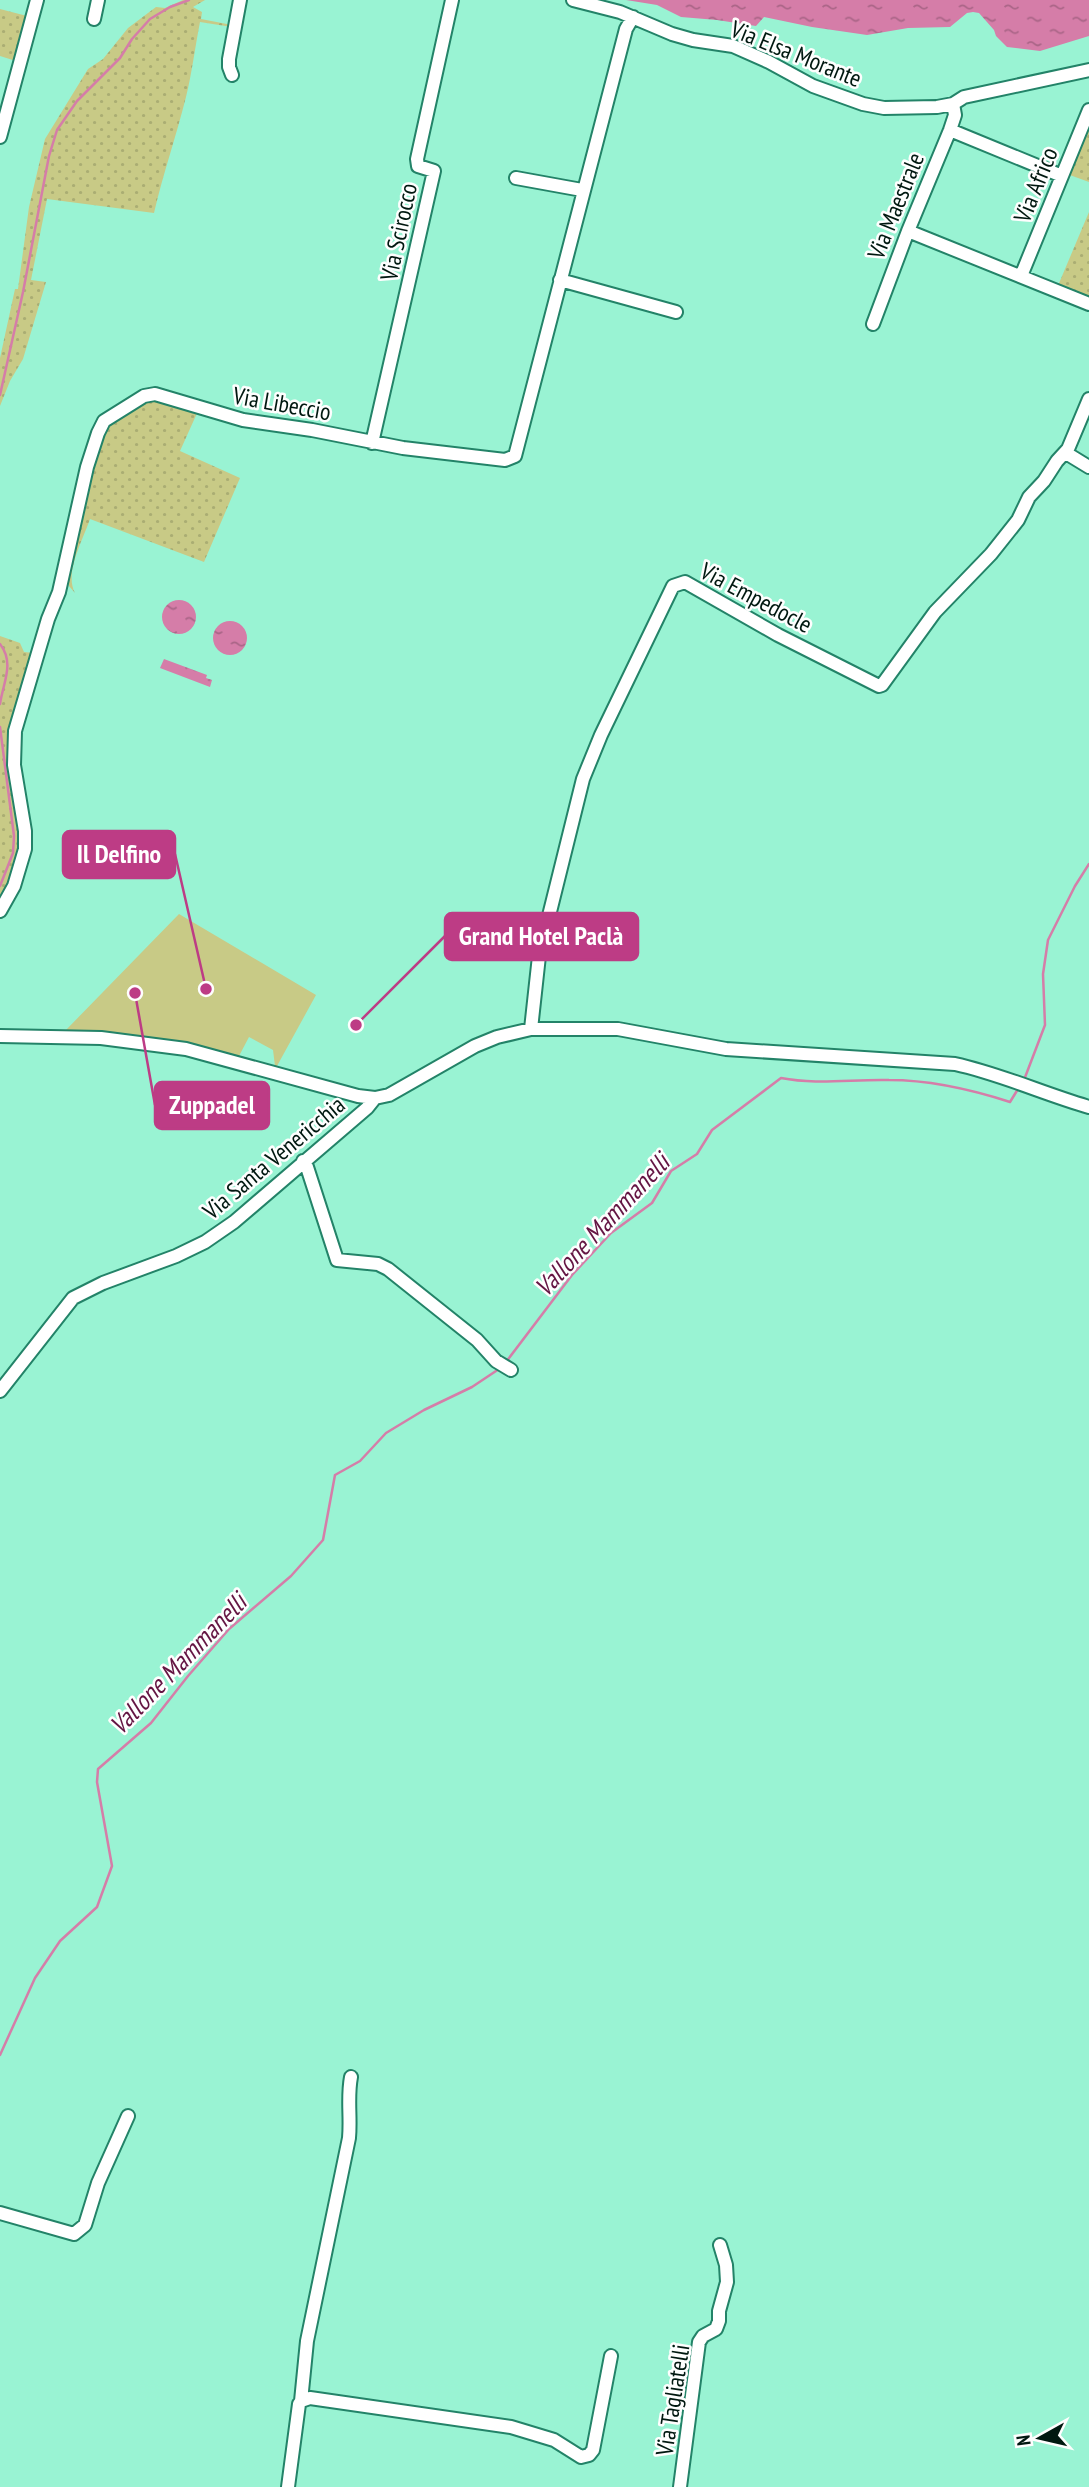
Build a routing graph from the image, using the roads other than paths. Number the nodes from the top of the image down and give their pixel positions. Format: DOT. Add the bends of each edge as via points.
graph roads {
  1 [pos="37,0"];
  2 [pos="98,0"];
  3 [pos="240,0"];
  4 [pos="452,0"];
  5 [pos="573,0"];
  6 [pos="633,18"];
  7 [pos="94,19"];
  8 [pos="1089,70"];
  9 [pos="232,75"];
  10 [pos="953,104"];
  11 [pos="1089,110"];
  12 [pos="950,130"];
  13 [pos="0,137"];
  14 [pos="1062,176"];
  15 [pos="516,178"];
  16 [pos="582,190"];
  17 [pos="908,231"];
  18 [pos="1021,276"];
  19 [pos="560,280"];
  20 [pos="1089,304"];
  21 [pos="676,312"];
  22 [pos="873,324"];
  23 [pos="1089,399"];
  24 [pos="372,443"];
  25 [pos="1066,453"];
  26 [pos="1089,467"];
  27 [pos="0,911"];
  28 [pos="531,1029"];
  29 [pos="0,1036"];
  30 [pos="375,1098"];
  31 [pos="1089,1107"];
  32 [pos="303,1161"];
  33 [pos="511,1370"];
  34 [pos="0,1391"];
  35 [pos="351,2077"];
  36 [pos="128,2116"];
  37 [pos="0,2213"];
  38 [pos="720,2245"];
  39 [pos="611,2356"];
  40 [pos="300,2400"];
  41 [pos="288,2487"];
  42 [pos="680,2487"];
  1 -- 13 [label="street"];
  2 -- 7 [label="street"];
  3 -- 9 [label="street" via="229,59"];
  4 -- 24 [label="street, Via Scirocco" via="417,159 421,169 434,171"];
  5 -- 6 [label="street, Via Elsa Morante"];
  6 -- 10 [label="street, Via Elsa Morante" via="693,40 733,46 813,86 863,104 884,108"];
  6 -- 16 [label="street, Via Libeccio" via="626,29"];
  8 -- 10 [label="street, Via Elsa Morante" via="964,97"];
  10 -- 12 [label="street, Via Maestrale"];
  11 -- 14 [label="street, Via Africo"];
  12 -- 14 [label="street"];
  12 -- 17 [label="street, Via Maestrale"];
  14 -- 18 [label="street, Via Africo"];
  15 -- 16 [label="street"];
  16 -- 19 [label="street, Via Libeccio"];
  17 -- 18 [label="street"];
  17 -- 22 [label="street, Via Maestrale"];
  18 -- 20 [label="street"];
  19 -- 21 [label="street"];
  19 -- 24 [label="street, Via Libeccio" via="514,456 505,460"];
  23 -- 25 [label="street, Via Empedocle"];
  24 -- 27 [label="street, Via Libeccio" via="243,420 155,394 104,421 88,467 59,593 15,731 14,765 26,849"];
  25 -- 26 [label="street"];
  25 -- 28 [label="street, Via Empedocle" via="1029,497 1000,543 935,612 882,685 778,635 685,582 673,586 583,779 539,956"];
  28 -- 30 [label="street" via="475,1046 389,1095"];
  28 -- 31 [label="street" via="618,1029 726,1049 955,1065"];
  29 -- 30 [label="street" via="101,1038 186,1049"];
  30 -- 32 [label="street, Via Santa Venericchia"];
  32 -- 33 [label="street" via="337,1260 388,1269"];
  32 -- 34 [label="street, Via Santa Venericchia" via="205,1242 74,1298"];
  35 -- 40 [label="street" via="349,2138 307,2341"];
  36 -- 37 [label="street" via="79,2231 74,2234"];
  38 -- 42 [label="street, Via Tagliatelli" via="727,2282 716,2329 699,2342"];
  39 -- 40 [label="street" via="593,2451 581,2457 554,2440 511,2427"];
  40 -- 41 [label="street"];
}
